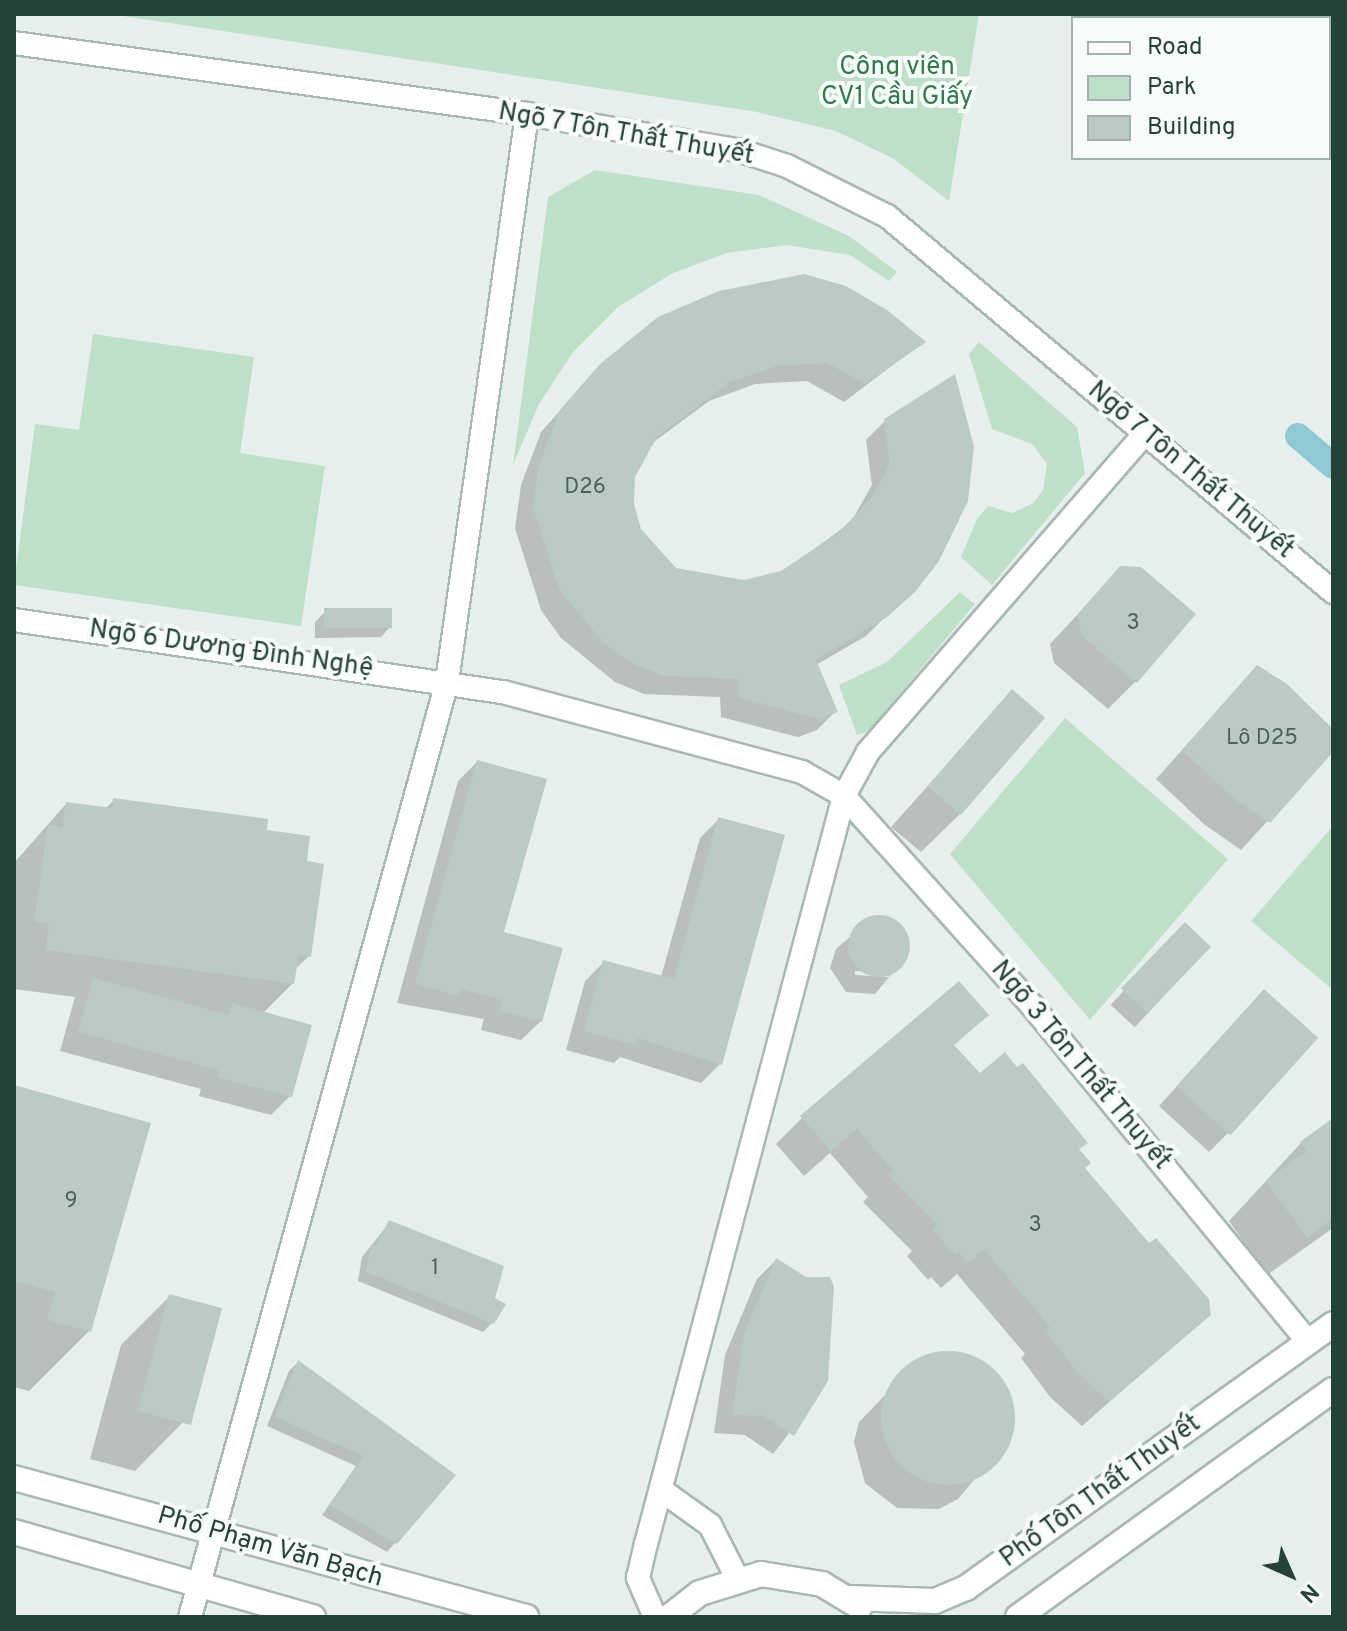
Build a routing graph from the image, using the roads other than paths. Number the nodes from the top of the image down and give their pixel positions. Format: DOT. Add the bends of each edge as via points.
graph roads {
  1 [pos="14,43"];
  2 [pos="527,114"];
  3 [pos="1144,435"];
  4 [pos="1333,592"];
  5 [pos="14,620"];
  6 [pos="447,682"];
  7 [pos="844,796"];
  8 [pos="1333,1324"];
  9 [pos="1308,1342"];
  10 [pos="1333,1390"];
  11 [pos="14,1478"];
  12 [pos="664,1492"];
  13 [pos="14,1532"];
  14 [pos="213,1533"];
  15 [pos="737,1578"];
  16 [pos="199,1582"];
  17 [pos="850,1598"];
  18 [pos="190,1617"];
  19 [pos="313,1617"];
  20 [pos="526,1617"];
  21 [pos="655,1617"];
  22 [pos="669,1617"];
  23 [pos="872,1617"];
  24 [pos="1018,1617"];
  1 -- 2 [label="street, Ngõ 7 Tôn Thất Thuyết"];
  2 -- 3 [label="street, Ngõ 7 Tôn Thất Thuyết" via="741,151 839,190 918,240"];
  2 -- 6 [label="street"];
  3 -- 4 [label="street, Ngõ 7 Tôn Thất Thuyết"];
  3 -- 7 [label="street" via="868,752"];
  5 -- 6 [label="street, Ngõ 6 Dương Đình Nghệ"];
  6 -- 7 [label="street, Ngõ 6 Dương Đình Nghệ" via="576,709 802,772"];
  6 -- 14 [label="street"];
  7 -- 9 [label="street, Ngõ 3 Tôn Thất Thuyết" via="1033,1007"];
  7 -- 12 [label="street"];
  8 -- 9 [label="main road, Phố Tôn Thất Thuyết"];
  9 -- 17 [label="main road, Phố Tôn Thất Thuyết" via="966,1588 935,1601"];
  10 -- 24 [label="main road, Phố Tôn Thất Thuyết"];
  11 -- 14 [label="main road, Phố Phạm Văn Bạch"];
  12 -- 15 [label="street" via="710,1525"];
  12 -- 21 [label="street" via="638,1578"];
  13 -- 16 [label="main road, Phố Phạm Văn Bạch"];
  14 -- 16 [label="street"];
  14 -- 20 [label="main road, Phố Phạm Văn Bạch"];
  15 -- 17 [label="main road" via="793,1576"];
  15 -- 22 [label="main road" via="700,1593"];
  16 -- 18 [label="street"];
  16 -- 19 [label="main road, Phố Phạm Văn Bạch"];
  17 -- 23 [label="main road"];
}
